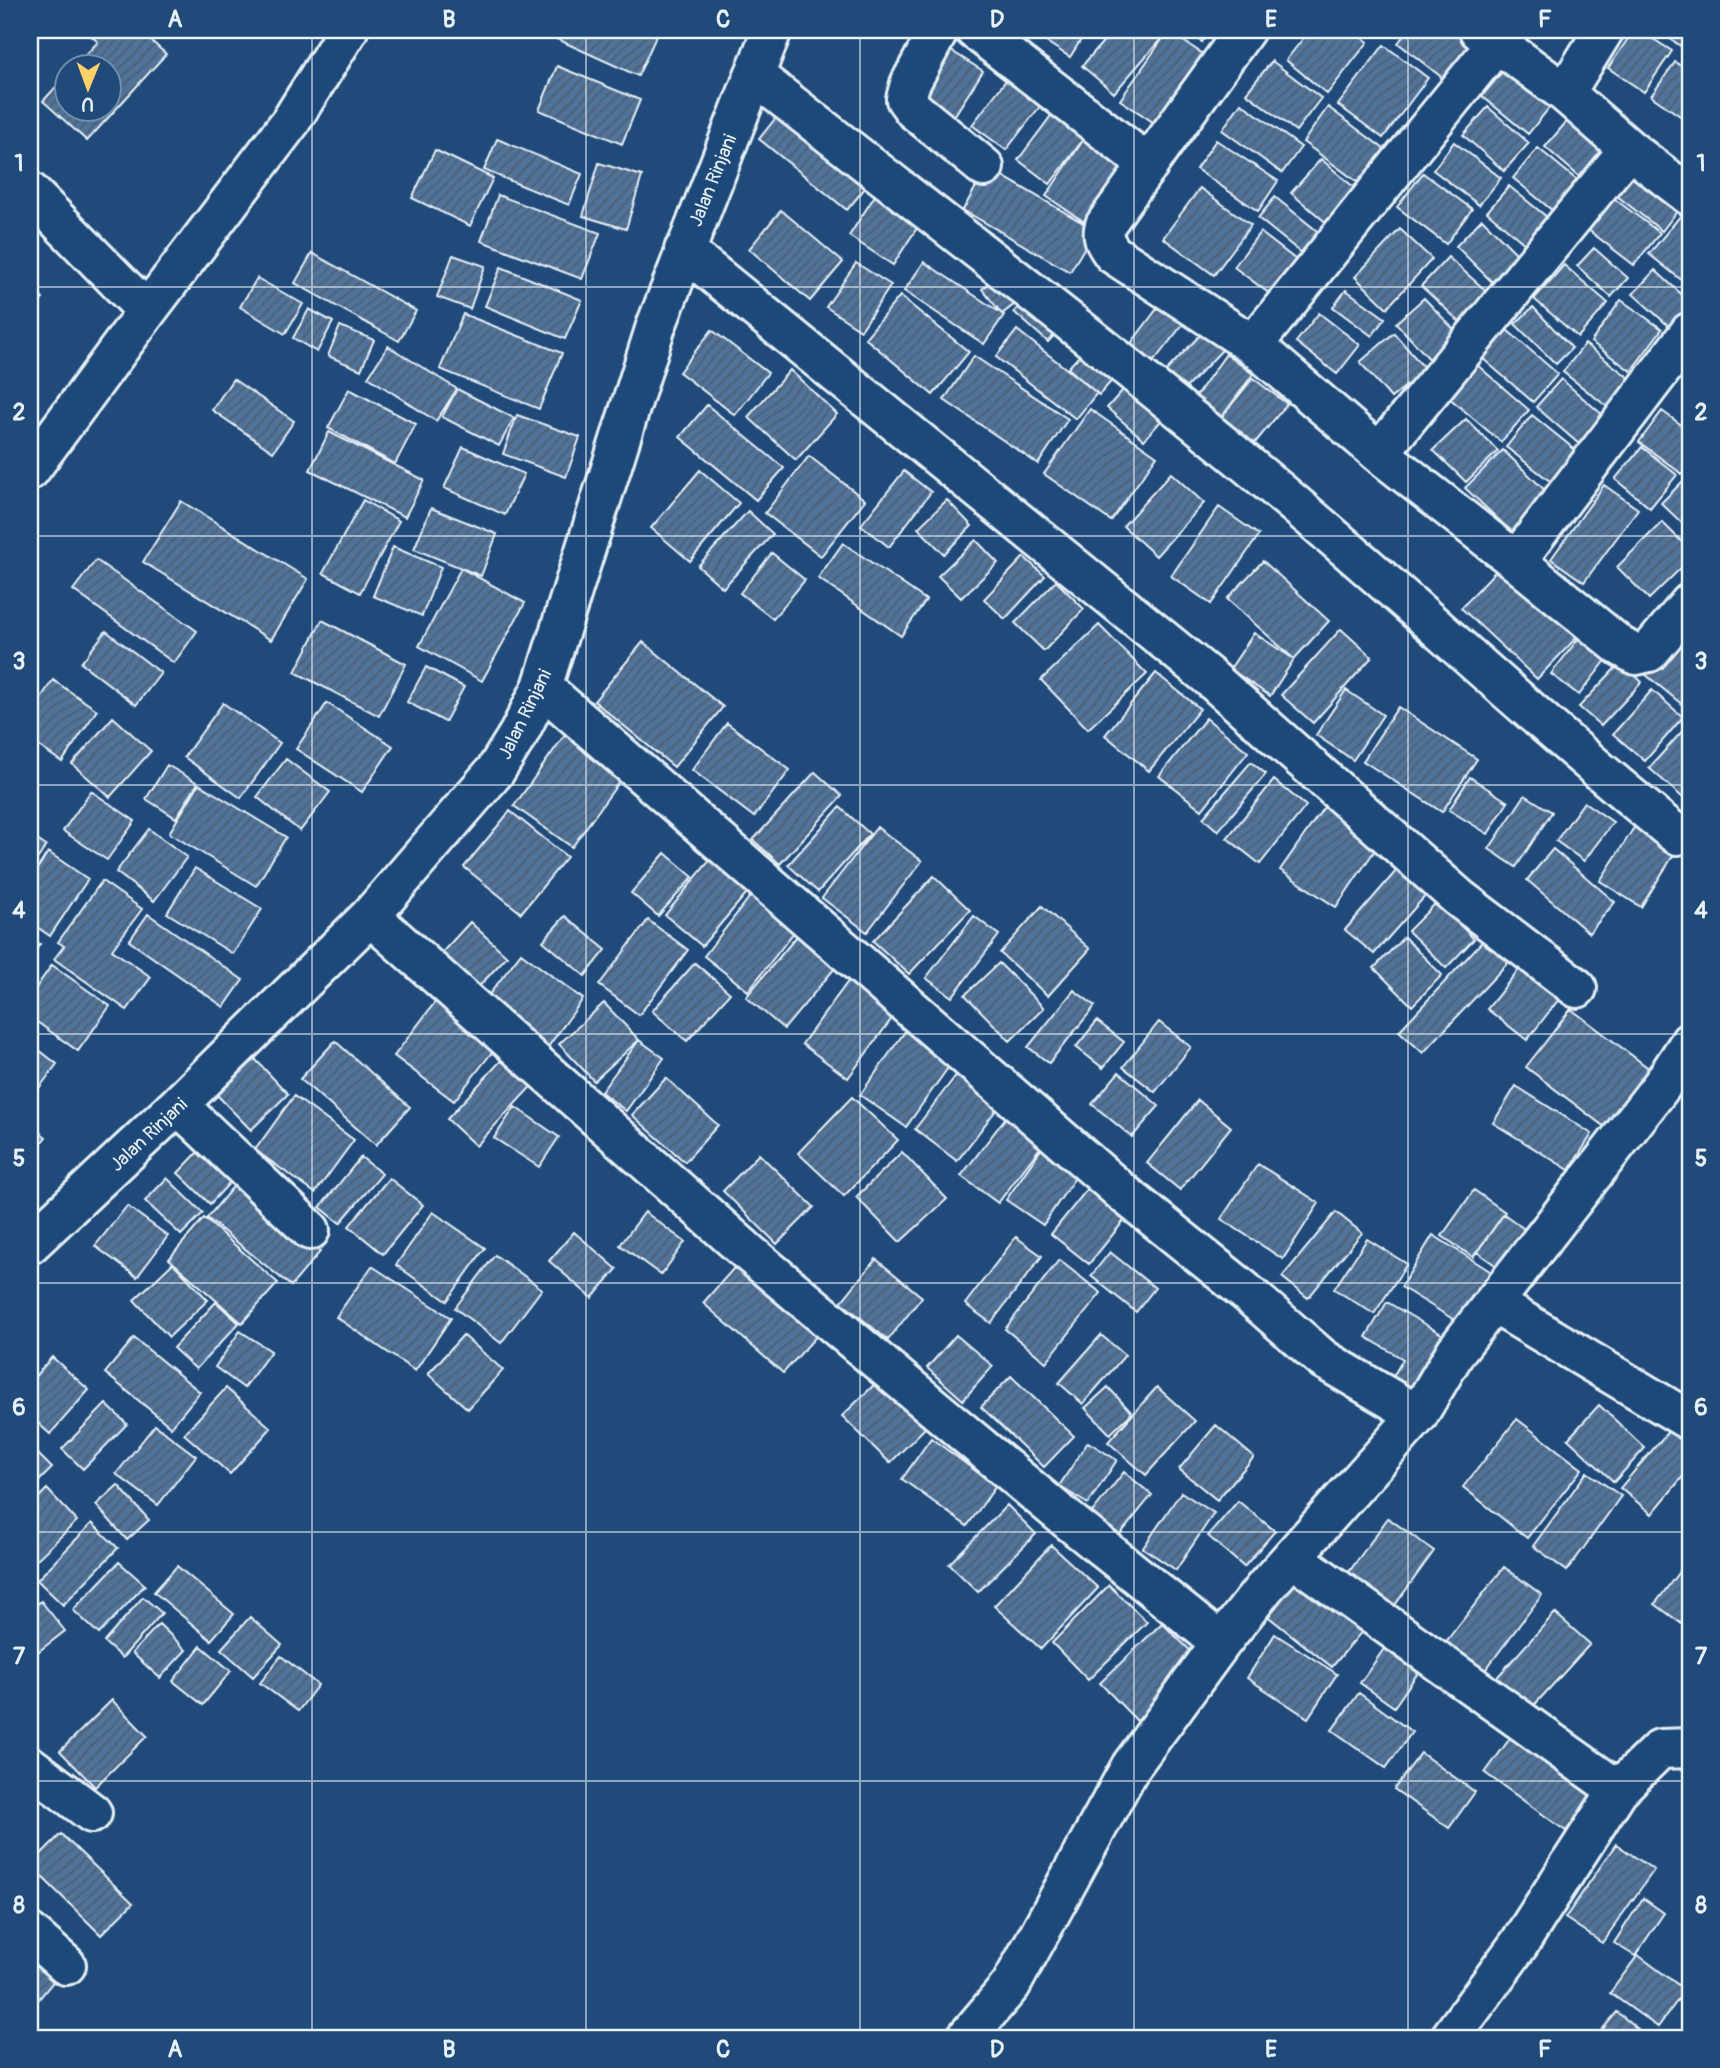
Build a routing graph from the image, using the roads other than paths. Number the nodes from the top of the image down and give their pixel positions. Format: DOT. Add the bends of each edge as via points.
graph roads {
  1 [pos="348,30"];
  2 [pos="772,30"];
  3 [pos="939,30"];
  4 [pos="975,30"];
  5 [pos="1245,30"];
  6 [pos="1604,30"];
  7 [pos="1488,36"];
  8 [pos="754,75"];
  9 [pos="1565,93"];
  10 [pos="1629,149"];
  11 [pos="1149,165"];
  12 [pos="984,167"];
  13 [pos="30,192"];
  14 [pos="1690,196"];
  15 [pos="684,250"];
  16 [pos="147,311"];
  17 [pos="1690,332"];
  18 [pos="1253,345"];
  19 [pos="1378,453"];
  20 [pos="30,470"];
  21 [pos="1516,561"];
  22 [pos="1690,603"];
  23 [pos="542,687"];
  24 [pos="1677,835"];
  25 [pos="370,916"];
  26 [pos="1577,988"];
  27 [pos="1690,1042"];
  28 [pos="1676,1078"];
  29 [pos="178,1105"];
  30 [pos="310,1230"];
  31 [pos="30,1244"];
  32 [pos="1493,1303"];
  33 [pos="1419,1415"];
  34 [pos="1690,1421"];
  35 [pos="1292,1557"];
  36 [pos="1221,1643"];
  37 [pos="1690,1748"];
  38 [pos="30,1766"];
  39 [pos="1618,1790"];
  40 [pos="92,1813"];
  41 [pos="30,1933"];
  42 [pos="66,1965"];
  43 [pos="966,2038"];
  44 [pos="1450,2038"];
  1 -- 16 [label="street" via="291,121"];
  2 -- 8 [label="street, Jalan Rinjani"];
  3 -- 12 [label="street" via="906,99"];
  4 -- 11 [label="street"];
  5 -- 11 [label="street"];
  6 -- 9 [label="street"];
  7 -- 9 [label="street"];
  7 -- 18 [label="street"];
  8 -- 15 [label="street, Jalan Rinjani"];
  8 -- 24 [label="street" via="1282,494"];
  9 -- 10 [label="street"];
  10 -- 14 [label="street"];
  10 -- 19 [label="street"];
  11 -- 18 [label="street" via="1105,225 1104,242 1113,254"];
  13 -- 16 [label="street"];
  15 -- 23 [label="street, Jalan Rinjani"];
  15 -- 26 [label="street" via="1208,677 1459,898"];
  16 -- 20 [label="street"];
  17 -- 21 [label="street"];
  18 -- 19 [label="street"];
  19 -- 21 [label="street"];
  21 -- 22 [label="street" via="1636,655 1649,652"];
  23 -- 25 [label="street, Jalan Rinjani" via="496,770"];
  23 -- 33 [label="street" via="1122,1192 1323,1359"];
  25 -- 29 [label="street, Jalan Rinjani"];
  25 -- 36 [label="street" via="749,1253"];
  27 -- 28 [label="street"];
  28 -- 32 [label="street"];
  29 -- 30 [label="street"];
  29 -- 31 [label="street, Jalan Rinjani"];
  32 -- 33 [label="street" via="1456,1351"];
  32 -- 34 [label="street"];
  33 -- 35 [label="street"];
  35 -- 36 [label="street"];
  35 -- 39 [label="street"];
  36 -- 43 [label="street" via="1131,1766 1011,1985"];
  37 -- 39 [label="street" via="1660,1749"];
  38 -- 40 [label="street"];
  39 -- 44 [label="street" via="1519,1944"];
  41 -- 42 [label="street"];
}
